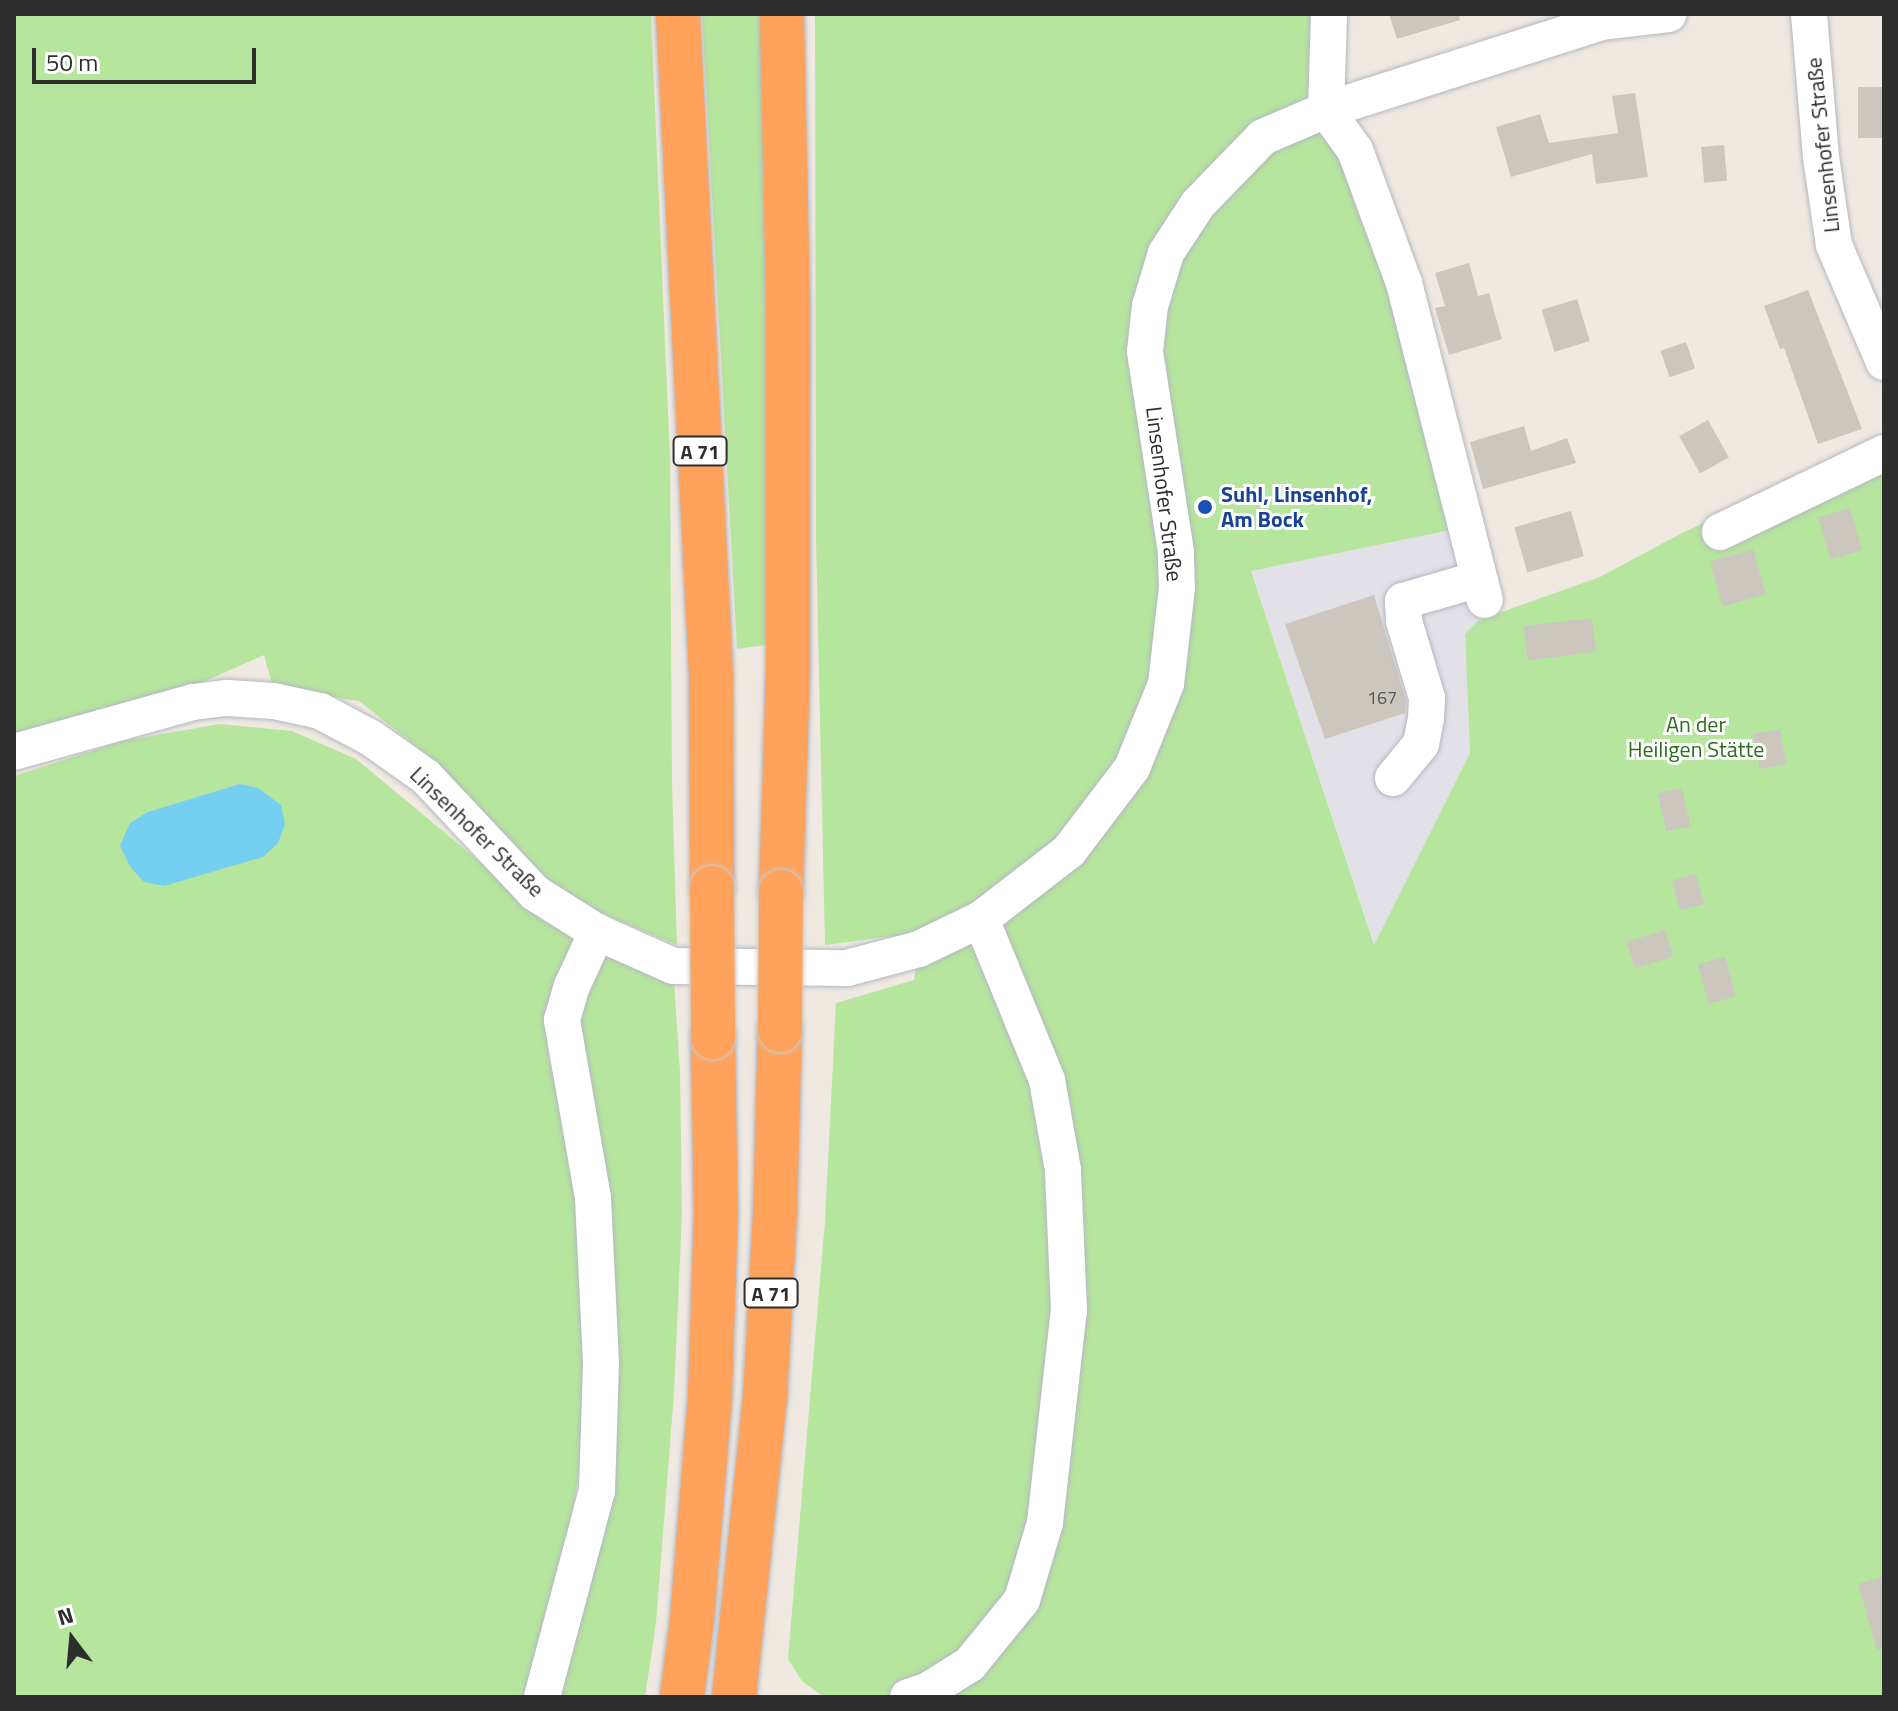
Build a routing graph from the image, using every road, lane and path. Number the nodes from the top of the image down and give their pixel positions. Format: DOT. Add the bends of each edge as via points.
graph roads {
  1 [pos="678,14"];
  2 [pos="782,14"];
  3 [pos="1329,14"];
  4 [pos="1669,14"];
  5 [pos="1809,14"];
  6 [pos="1326,110"];
  7 [pos="1884,362"];
  8 [pos="1884,453"];
  9 [pos="1720,532"];
  10 [pos="14,752"];
  11 [pos="1393,778"];
  12 [pos="981,919"];
  13 [pos="597,932"];
  14 [pos="542,1697"];
  15 [pos="682,1697"];
  16 [pos="734,1697"];
  17 [pos="908,1697"];
  1 -- 15 [label="highway, A 71, bridge" via="711,674 716,1215 710,1394"];
  2 -- 16 [label="highway, A 71, bridge" via="788,671 775,1215 765,1398"];
  3 -- 6 [label="street"];
  4 -- 6 [label="street, Linsenhofer Straße" via="1602,22"];
  5 -- 7 [label="street, Linsenhofer Straße" via="1834,245"];
  6 -- 11 [label="street" via="1355,150 1404,283 1482,589 1403,601 1427,698 1426,718 1421,744"];
  6 -- 12 [label="street, Linsenhofer Straße" via="1263,137 1198,204 1166,253 1150,306 1145,351 1176,552 1166,684 1132,768 1069,851"];
  8 -- 9 [label="street"];
  10 -- 13 [label="street, Linsenhofer Straße" via="193,702 274,701 320,711 371,738 426,777 535,893"];
  12 -- 13 [label="street, Linsenhofer Straße" via="919,949 847,968 673,966"];
  12 -- 17 [label="street" via="1047,1080 1063,1170 1069,1310 1045,1523 1022,1600 970,1664"];
  13 -- 14 [label="street" via="562,1020 593,1198 601,1362 597,1491"];
}
